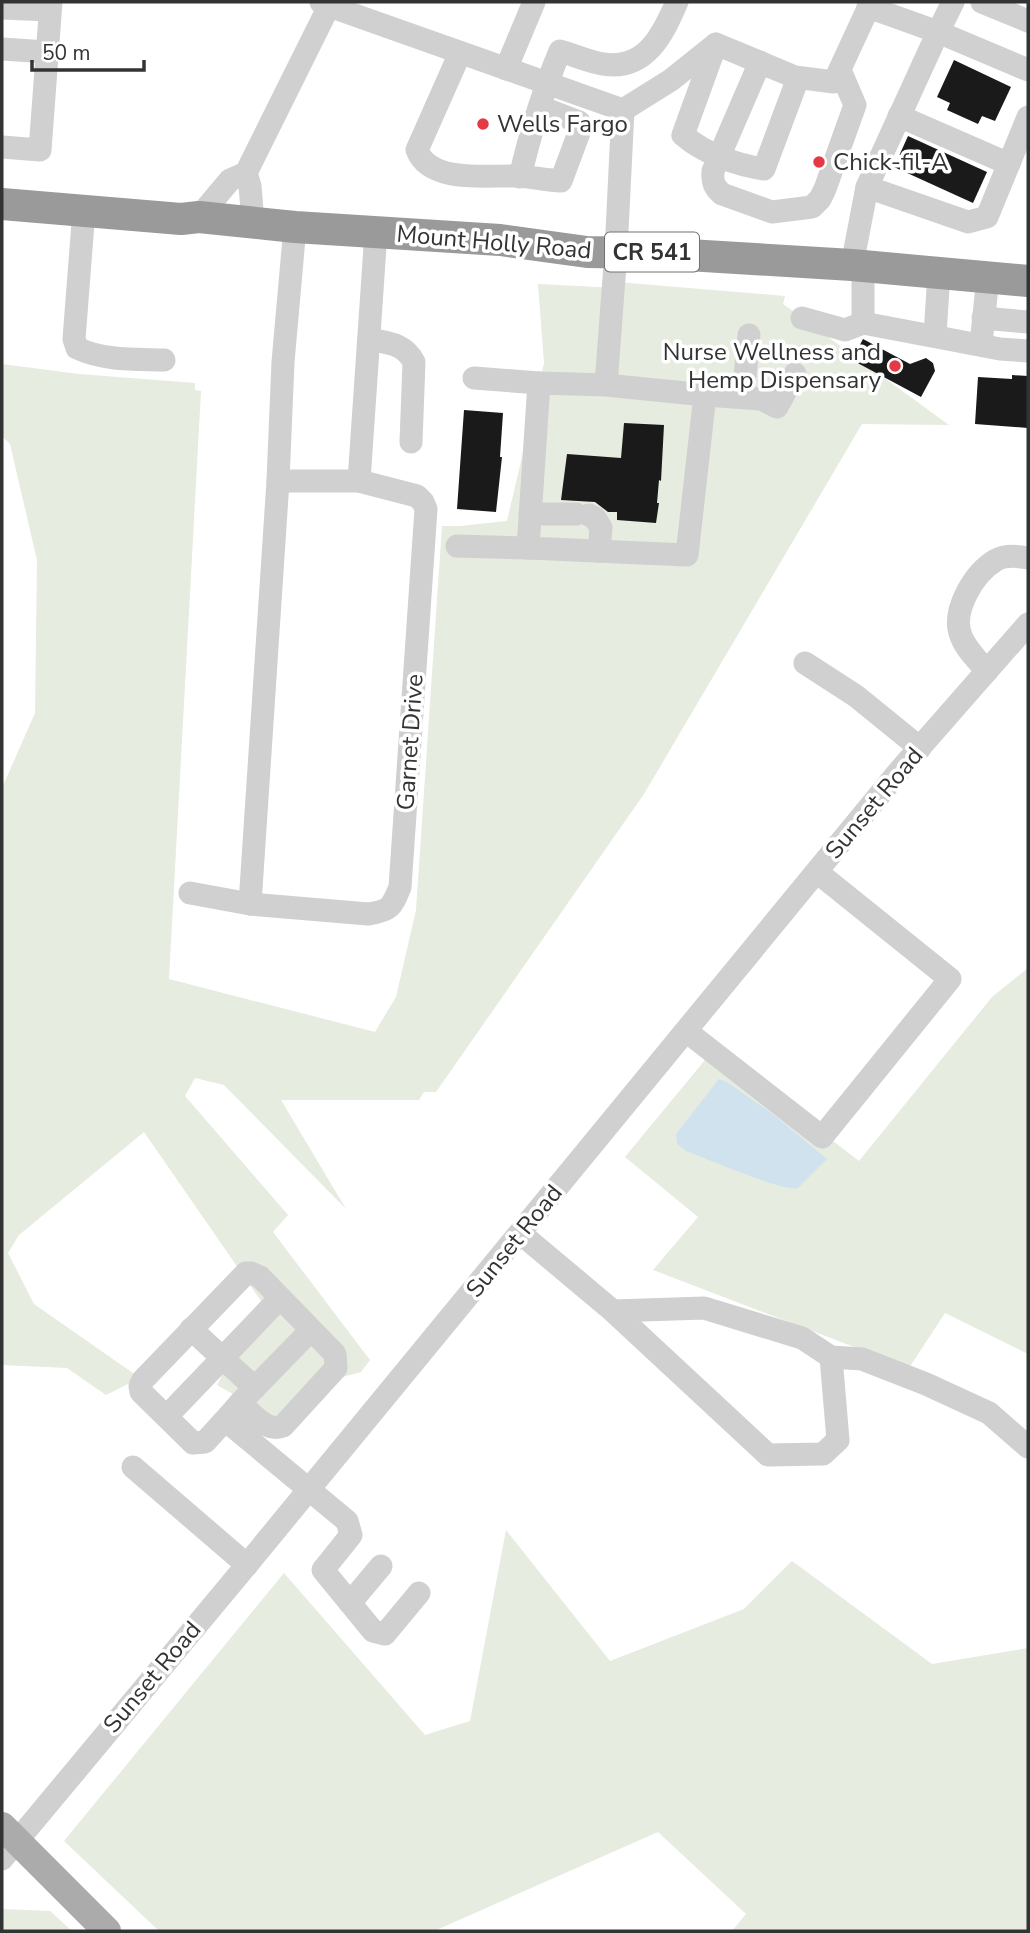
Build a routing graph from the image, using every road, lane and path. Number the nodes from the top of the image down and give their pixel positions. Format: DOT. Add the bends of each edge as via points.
graph roads {
  1 [pos="534,2"];
  2 [pos="677,2"];
  3 [pos="953,2"];
  4 [pos="982,2"];
  5 [pos="326,3"];
  6 [pos="869,4"];
  7 [pos="50,6"];
  8 [pos="2,8"];
  9 [pos="1028,21"];
  10 [pos="938,32"];
  11 [pos="716,44"];
  12 [pos="2,49"];
  13 [pos="47,52"];
  14 [pos="460,53"];
  15 [pos="760,62"];
  16 [pos="506,69"];
  17 [pos="840,70"];
  18 [pos="1028,70"];
  19 [pos="798,78"];
  20 [pos="546,83"];
  21 [pos="540,107"];
  22 [pos="623,110"];
  23 [pos="899,116"];
  24 [pos="1028,117"];
  25 [pos="2,147"];
  26 [pos="720,156"];
  27 [pos="1009,164"];
  28 [pos="246,173"];
  29 [pos="520,177"];
  30 [pos="867,187"];
  31 [pos="2,204"];
  32 [pos="84,211"];
  33 [pos="199,217"];
  34 [pos="253,222"];
  35 [pos="295,227"];
  36 [pos="376,232"];
  37 [pos="616,251"];
  38 [pos="858,266"];
  39 [pos="939,273"];
  40 [pos="988,277"];
  41 [pos="1028,281"];
  42 [pos="802,318"];
  43 [pos="983,318"];
  44 [pos="1028,322"];
  45 [pos="863,323"];
  46 [pos="749,335"];
  47 [pos="935,335"];
  48 [pos="369,340"];
  49 [pos="981,344"];
  50 [pos="1028,351"];
  51 [pos="164,360"];
  52 [pos="794,374"];
  53 [pos="474,378"];
  54 [pos="539,383"];
  55 [pos="606,385"];
  56 [pos="705,395"];
  57 [pos="743,397"];
  58 [pos="411,442"];
  59 [pos="278,481"];
  60 [pos="359,481"];
  61 [pos="530,514"];
  62 [pos="457,546"];
  63 [pos="528,548"];
  64 [pos="598,551"];
  65 [pos="1028,558"];
  66 [pos="1028,624"];
  67 [pos="805,663"];
  68 [pos="987,671"];
  69 [pos="920,748"];
  70 [pos="817,872"];
  71 [pos="190,893"];
  72 [pos="250,904"];
  73 [pos="686,1031"];
  74 [pos="520,1233"];
  75 [pos="280,1298"];
  76 [pos="613,1311"];
  77 [pos="191,1329"];
  78 [pos="311,1329"];
  79 [pos="831,1357"];
  80 [pos="222,1358"];
  81 [pos="240,1404"];
  82 [pos="167,1416"];
  83 [pos="1028,1447"];
  84 [pos="133,1467"];
  85 [pos="309,1490"];
  86 [pos="247,1565"];
  87 [pos="381,1566"];
  88 [pos="419,1593"];
  89 [pos="350,1603"];
  90 [pos="7,1842"];
  91 [pos="107,1931"];
  1 -- 16 [label="street"];
  2 -- 20 [label="street" via="664,33 638,59 603,65 560,51"];
  3 -- 10 [label="street"];
  4 -- 9 [label="street"];
  5 -- 14 [label="street"];
  5 -- 28 [label="street"];
  6 -- 10 [label="street"];
  6 -- 17 [label="street"];
  7 -- 8 [label="street"];
  7 -- 13 [label="street"];
  10 -- 18 [label="street"];
  10 -- 23 [label="street"];
  11 -- 15 [label="street"];
  11 -- 22 [label="street"];
  11 -- 26 [label="street" via="684,135"];
  12 -- 13 [label="street"];
  13 -- 25 [label="street" via="40,150"];
  14 -- 16 [label="street"];
  14 -- 29 [label="street" via="417,150 421,159 446,173"];
  15 -- 19 [label="street"];
  15 -- 26 [label="street"];
  16 -- 20 [label="street"];
  17 -- 19 [label="street" via="834,82"];
  17 -- 26 [label="street" via="853,97 854,112 825,189 812,207 772,212 722,194 712,180"];
  19 -- 26 [label="street" via="764,169"];
  20 -- 21 [label="street"];
  20 -- 22 [label="street"];
  21 -- 29 [label="street"];
  21 -- 29 [label="street" via="579,122 580,130 561,181"];
  22 -- 37 [label="street"];
  23 -- 27 [label="street"];
  23 -- 30 [label="street"];
  24 -- 27 [label="street"];
  27 -- 30 [label="street" via="987,217 968,222"];
  28 -- 33 [label="street" via="230,180"];
  28 -- 34 [label="street"];
  30 -- 38 [label="street"];
  31 -- 32 [label="highway, Mount Holly Road / CR 541"];
  32 -- 33 [label="highway, Mount Holly Road / CR 541"];
  32 -- 51 [label="street" via="77,348 105,357"];
  33 -- 34 [label="highway, Mount Holly Road / CR 541"];
  34 -- 35 [label="highway, Mount Holly Road / CR 541"];
  35 -- 36 [label="highway, Mount Holly Road / CR 541"];
  35 -- 59 [label="street"];
  36 -- 37 [label="highway, Mount Holly Road / CR 541"];
  36 -- 48 [label="street"];
  37 -- 38 [label="highway, Mount Holly Road / CR 541"];
  37 -- 55 [label="street"];
  38 -- 39 [label="highway, Mount Holly Road / CR 541"];
  38 -- 45 [label="street"];
  39 -- 40 [label="highway, Mount Holly Road / CR 541"];
  39 -- 47 [label="street"];
  40 -- 41 [label="highway, Mount Holly Road / CR 541"];
  40 -- 43 [label="street"];
  42 -- 45 [label="street" via="845,330"];
  43 -- 44 [label="street"];
  43 -- 49 [label="street"];
  45 -- 47 [label="street"];
  46 -- 57 [label="street"];
  47 -- 49 [label="street"];
  48 -- 58 [label="street" via="401,346 414,362"];
  48 -- 60 [label="street"];
  49 -- 50 [label="street"];
  52 -- 57 [label="street" via="777,407"];
  53 -- 54 [label="street"];
  54 -- 55 [label="street"];
  54 -- 61 [label="street"];
  55 -- 56 [label="street"];
  56 -- 57 [label="street"];
  56 -- 64 [label="street" via="687,555"];
  59 -- 60 [label="street, Garnet Drive"];
  59 -- 72 [label="street"];
  60 -- 72 [label="street, Garnet Drive" via="416,496 426,509 400,887 386,910 368,914"];
  61 -- 63 [label="street"];
  61 -- 64 [label="street" via="595,518 601,528"];
  62 -- 63 [label="street"];
  63 -- 64 [label="street"];
  65 -- 68 [label="street" via="997,559 961,601 960,634"];
  66 -- 68 [label="street, Sunset Road"];
  67 -- 69 [label="street" via="856,696"];
  68 -- 69 [label="street, Sunset Road"];
  69 -- 70 [label="street, Sunset Road"];
  70 -- 73 [label="street, Sunset Road"];
  70 -- 73 [label="street" via="950,979 822,1137"];
  71 -- 72 [label="street, Garnet Drive"];
  73 -- 74 [label="street, Sunset Road"];
  74 -- 76 [label="street"];
  74 -- 85 [label="street, Sunset Road"];
  75 -- 77 [label="street" via="260,1277 246,1273"];
  75 -- 78 [label="street"];
  75 -- 80 [label="street"];
  76 -- 79 [label="street" via="704,1308 802,1338"];
  76 -- 79 [label="street" via="768,1455 823,1454 838,1440"];
  77 -- 80 [label="street"];
  77 -- 82 [label="street" via="139,1386"];
  78 -- 81 [label="street"];
  78 -- 81 [label="street" via="335,1354 336,1368 283,1426 270,1428"];
  79 -- 83 [label="street" via="862,1359 926,1384 989,1413"];
  80 -- 81 [label="street"];
  80 -- 82 [label="street"];
  81 -- 82 [label="street" via="201,1444 193,1443"];
  81 -- 85 [label="street"];
  84 -- 86 [label="street"];
  85 -- 86 [label="street, Sunset Road"];
  85 -- 89 [label="street" via="347,1521 351,1535 323,1570"];
  86 -- 90 [label="street, Sunset Road"];
  87 -- 89 [label="street"];
  88 -- 89 [label="street" via="385,1634 373,1631"];
  90 -- 91 [label="main road"];
}
